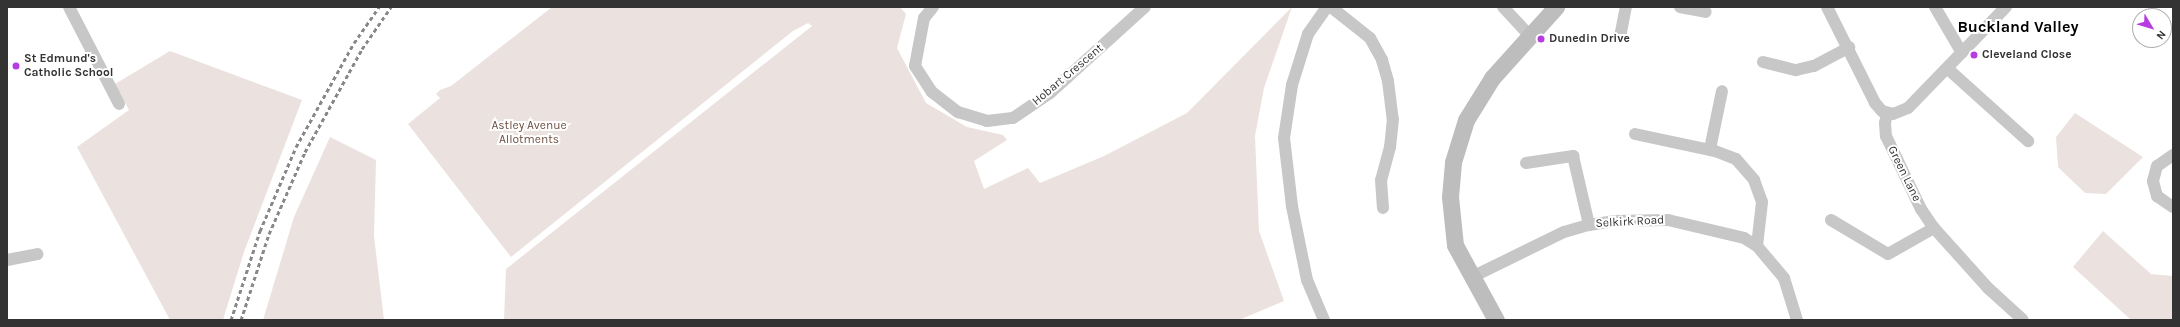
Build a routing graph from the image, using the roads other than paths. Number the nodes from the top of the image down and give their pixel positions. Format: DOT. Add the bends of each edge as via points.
graph roads {
  1 [pos="69,7"];
  2 [pos="933,7"];
  3 [pos="1145,7"];
  4 [pos="1327,7"];
  5 [pos="1331,7"];
  6 [pos="1503,7"];
  7 [pos="1556,7"];
  8 [pos="1626,7"];
  9 [pos="1680,7"];
  10 [pos="1827,7"];
  11 [pos="1935,7"];
  12 [pos="2006,7"];
  13 [pos="1706,12"];
  14 [pos="1529,35"];
  15 [pos="1620,37"];
  16 [pos="1849,48"];
  17 [pos="1962,53"];
  18 [pos="1763,62"];
  19 [pos="1948,69"];
  20 [pos="1722,91"];
  21 [pos="119,104"];
  22 [pos="1887,113"];
  23 [pos="1635,134"];
  24 [pos="2028,141"];
  25 [pos="1710,149"];
  26 [pos="2173,155"];
  27 [pos="1526,163"];
  28 [pos="2173,207"];
  29 [pos="1383,208"];
  30 [pos="1831,220"];
  31 [pos="1589,224"];
  32 [pos="1934,228"];
  33 [pos="1757,246"];
  34 [pos="38,254"];
  35 [pos="7,260"];
  36 [pos="1472,277"];
  37 [pos="1324,320"];
  38 [pos="1496,320"];
  39 [pos="1797,320"];
  40 [pos="2023,320"];
  1 -- 21 [label="street"];
  2 -- 3 [label="street, Hobart Crescent" via="924,18 915,66 932,92 958,112 987,121 1013,118 1050,93"];
  4 -- 37 [label="street" via="1308,34 1292,85 1284,138 1292,206 1307,280"];
  5 -- 29 [label="street" via="1370,38 1382,60 1388,81 1393,119 1390,148 1381,180"];
  6 -- 14 [label="street"];
  7 -- 14 [label="street"];
  8 -- 15 [label="street"];
  9 -- 13 [label="street"];
  10 -- 16 [label="street"];
  11 -- 17 [label="street"];
  12 -- 17 [label="street"];
  14 -- 36 [label="street" via="1492,78 1466,120 1453,162 1450,197 1455,245"];
  16 -- 18 [label="street" via="1814,66 1796,70"];
  16 -- 22 [label="street" via="1875,103"];
  17 -- 19 [label="street"];
  19 -- 22 [label="street" via="1903,112"];
  19 -- 24 [label="street"];
  20 -- 25 [label="street"];
  22 -- 32 [label="street, Green Lane" via="1886,136 1921,209"];
  23 -- 25 [label="street"];
  25 -- 33 [label="street" via="1736,159 1754,180 1762,202"];
  26 -- 28 [label="street" via="2157,166 2153,181 2157,196"];
  27 -- 31 [label="street" via="1573,156"];
  30 -- 32 [label="street" via="1888,254"];
  31 -- 33 [label="street, Selkirk Road" via="1668,220 1744,238"];
  31 -- 36 [label="street, Selkirk Road" via="1564,232"];
  32 -- 40 [label="street, Green Lane" via="1988,288"];
  33 -- 39 [label="street, Selkirk Road" via="1784,278"];
  34 -- 35 [label="street"];
  36 -- 38 [label="street"];
}
